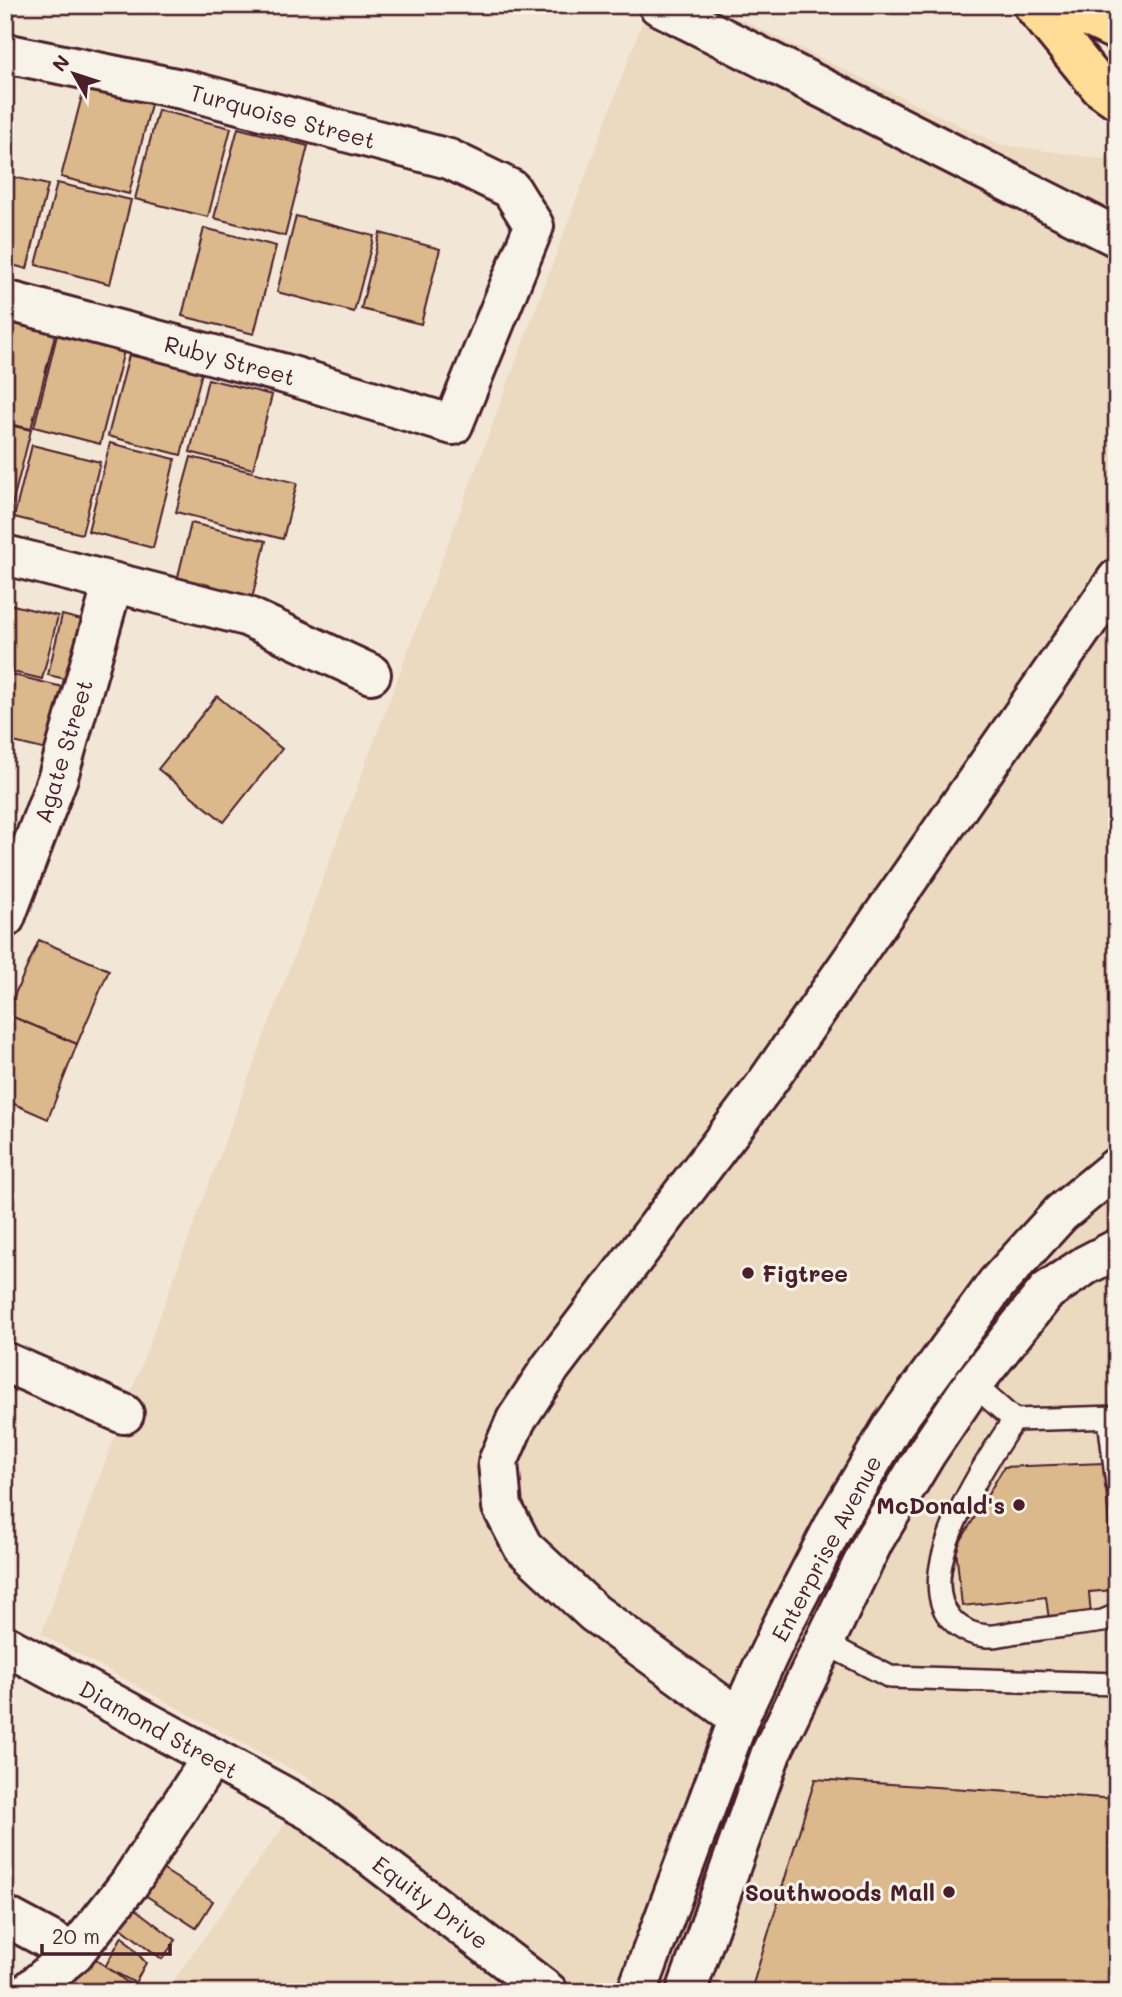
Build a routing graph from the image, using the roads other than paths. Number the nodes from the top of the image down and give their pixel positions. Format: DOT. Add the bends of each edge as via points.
graph roads {
  1 [pos="658,5"];
  2 [pos="1033,5"];
  3 [pos="1063,5"];
  4 [pos="1117,31"];
  5 [pos="5,53"];
  6 [pos="1117,99"];
  7 [pos="1117,237"];
  8 [pos="5,300"];
  9 [pos="453,425"];
  10 [pos="5,555"];
  11 [pos="1117,579"];
  12 [pos="113,583"];
  13 [pos="371,674"];
  14 [pos="5,918"];
  15 [pos="1117,1167"];
  16 [pos="1117,1249"];
  17 [pos="5,1362"];
  18 [pos="973,1384"];
  19 [pos="124,1414"];
  20 [pos="1113,1417"];
  21 [pos="1014,1420"];
  22 [pos="1117,1485"];
  23 [pos="1117,1615"];
  24 [pos="823,1642"];
  25 [pos="5,1645"];
  26 [pos="1117,1684"];
  27 [pos="739,1718"];
  28 [pos="212,1757"];
  29 [pos="313,1812"];
  30 [pos="5,1916"];
  31 [pos="74,1953"];
  32 [pos="28,1992"];
  33 [pos="548,1992"];
  34 [pos="638,1992"];
  35 [pos="686,1992"];
  1 -- 7 [label="street"];
  2 -- 6 [label="highway" via="1100,87"];
  3 -- 4 [label="highway"];
  5 -- 9 [label="street, Turquoise Street" via="186,90 449,159 510,189 534,226"];
  8 -- 9 [label="street, Ruby Street" via="282,373"];
  10 -- 12 [label="street"];
  11 -- 27 [label="street" via="763,1088 551,1367 516,1420 498,1462 502,1507 523,1547 594,1613"];
  12 -- 13 [label="street" via="246,616"];
  12 -- 14 [label="street, Agate Street" via="58,777"];
  15 -- 27 [label="street, Enterprise Avenue" via="1062,1213 997,1283 892,1427 837,1520"];
  16 -- 18 [label="street, Enterprise Avenue" via="1047,1291"];
  17 -- 19 [label="street"];
  18 -- 21 [label="lane"];
  18 -- 24 [label="street, Enterprise Avenue" via="874,1540"];
  20 -- 21 [label="lane"];
  20 -- 22 [label="lane"];
  21 -- 23 [label="lane" via="988,1458 942,1558 938,1595 944,1613 961,1629 987,1636 1103,1621"];
  24 -- 26 [label="lane" via="890,1677"];
  24 -- 35 [label="street, Enterprise Avenue" via="771,1753"];
  25 -- 28 [label="street, Diamond Street"];
  27 -- 34 [label="street, Enterprise Avenue"];
  28 -- 29 [label="street, Diamond Street"];
  28 -- 31 [label="street" via="129,1884"];
  29 -- 33 [label="street, Equity Drive"];
  30 -- 31 [label="street"];
  31 -- 32 [label="street"];
}
